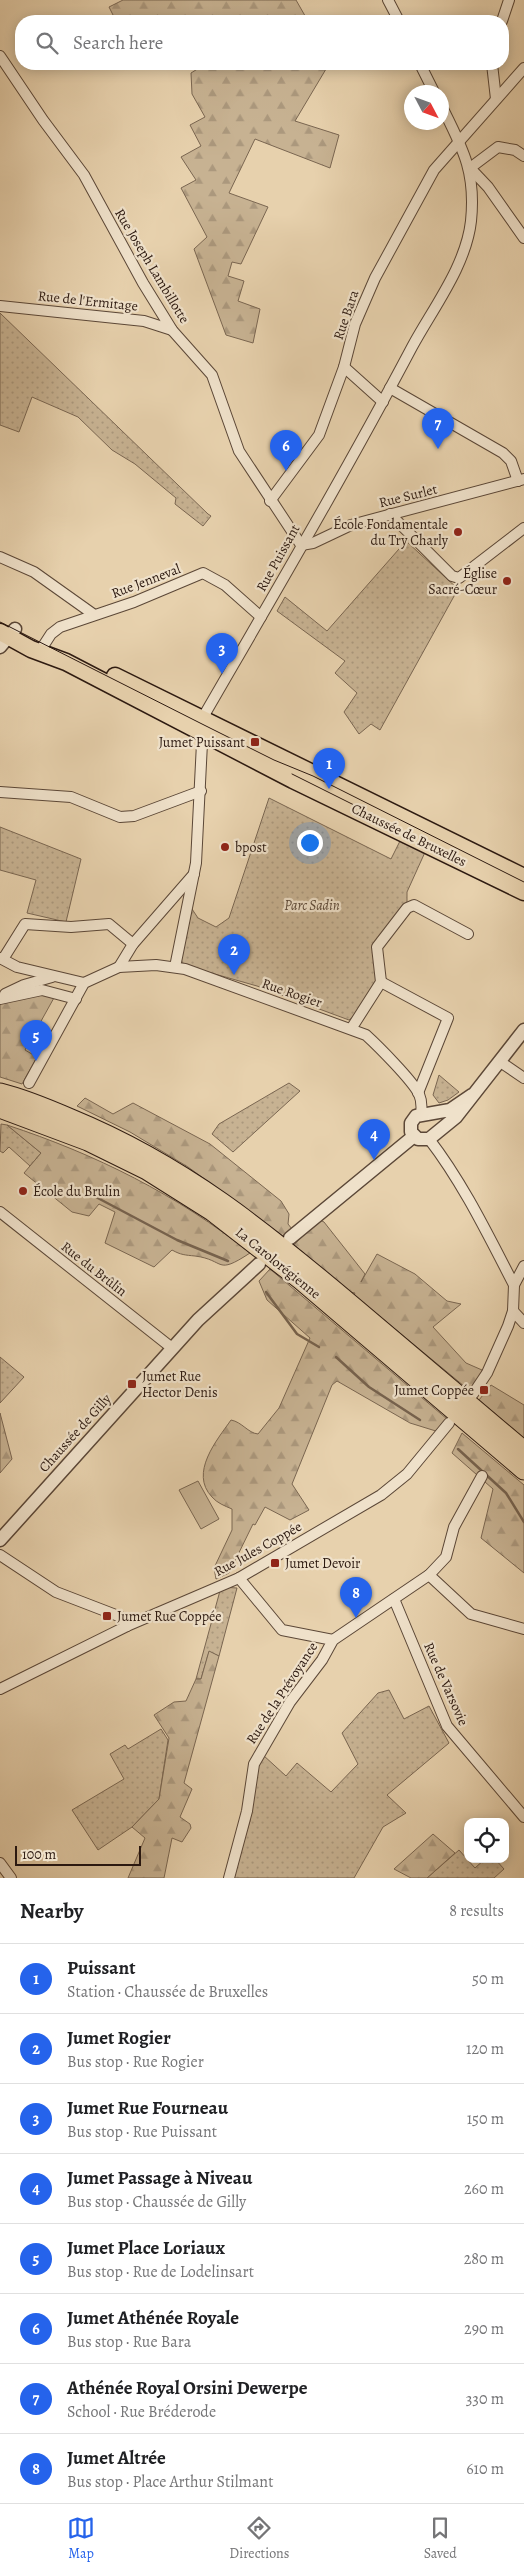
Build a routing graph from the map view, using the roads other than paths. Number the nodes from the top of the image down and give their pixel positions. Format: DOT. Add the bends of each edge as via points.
graph roads {
  1 [pos="388,0"];
  2 [pos="509,0"];
  3 [pos="396,15"];
  4 [pos="504,15"];
  5 [pos="0,56"];
  6 [pos="524,68"];
  7 [pos="423,70"];
  8 [pos="493,70"];
  9 [pos="430,85"];
  10 [pos="496,99"];
  11 [pos="449,121"];
  12 [pos="459,141"];
  13 [pos="524,156"];
  14 [pos="470,168"];
  15 [pos="524,238"];
  16 [pos="0,306"];
  17 [pos="172,330"];
  18 [pos="344,367"];
  19 [pos="390,388"];
  20 [pos="383,402"];
  21 [pos="521,480"];
  22 [pos="270,501"];
  23 [pos="390,514"];
  24 [pos="524,528"];
  25 [pos="301,545"];
  26 [pos="0,557"];
  27 [pos="93,614"];
  28 [pos="261,617"];
  29 [pos="0,621"];
  30 [pos="6,636"];
  31 [pos="43,647"];
  32 [pos="204,728"];
  33 [pos="201,791"];
  34 [pos="0,792"];
  35 [pos="194,873"];
  36 [pos="520,883"];
  37 [pos="468,934"];
  38 [pos="133,944"];
  39 [pos="1,958"];
  40 [pos="17,967"];
  41 [pos="120,967"];
  42 [pos="175,967"];
  43 [pos="53,977"];
  44 [pos="381,982"];
  45 [pos="84,983"];
  46 [pos="28,988"];
  47 [pos="0,997"];
  48 [pos="76,999"];
  49 [pos="351,1029"];
  50 [pos="524,1030"];
  51 [pos="499,1061"];
  52 [pos="524,1078"];
  53 [pos="29,1083"];
  54 [pos="418,1094"];
  55 [pos="472,1095"];
  56 [pos="1,1097"];
  57 [pos="424,1114"];
  58 [pos="414,1136"];
  59 [pos="432,1136"];
  60 [pos="0,1212"];
  61 [pos="290,1238"];
  62 [pos="259,1264"];
  63 [pos="524,1266"];
  64 [pos="514,1285"];
  65 [pos="514,1311"];
  66 [pos="524,1323"];
  67 [pos="172,1348"];
  68 [pos="473,1394"];
  69 [pos="449,1423"];
  70 [pos="524,1451"];
  71 [pos="524,1470"];
  72 [pos="482,1476"];
  73 [pos="0,1540"];
  74 [pos="0,1555"];
  75 [pos="429,1575"];
  76 [pos="239,1578"];
  77 [pos="394,1599"];
  78 [pos="127,1626"];
  79 [pos="524,1629"];
  80 [pos="333,1640"];
  81 [pos="0,1689"];
  82 [pos="524,1817"];
  83 [pos="0,1863"];
  84 [pos="11,1878"];
  85 [pos="229,1878"];
  1 -- 3 [label="street"];
  2 -- 4 [label="street"];
  5 -- 17 [label="street, Rue Joseph Lambillotte" via="84,175"];
  6 -- 10 [label="street, Rue Bara"];
  7 -- 9 [label="street"];
  8 -- 10 [label="street"];
  10 -- 12 [label="street, Rue Bara"];
  11 -- 12 [label="street, Rue Puissant"];
  12 -- 14 [label="street, Rue Puissant"];
  12 -- 18 [label="street, Rue Bara" via="434,170 375,278 355,324"];
  13 -- 14 [label="street" via="515,150 498,147"];
  14 -- 15 [label="street" via="488,187"];
  14 -- 19 [label="street, Rue Puissant" via="471,223 464,252"];
  16 -- 17 [label="street, Rue de l'Ermitage" via="144,321"];
  17 -- 22 [label="street, Rue Joseph Lambillotte" via="212,375 239,452"];
  18 -- 20 [label="street"];
  18 -- 22 [label="street, Rue Bara" via="320,435"];
  19 -- 20 [label="street, Rue Puissant"];
  19 -- 21 [label="street" via="502,453 511,460"];
  20 -- 25 [label="street, Rue Puissant"];
  21 -- 23 [label="street, Rue Surlet"];
  22 -- 25 [label="street, Rue Joseph Lambillotte"];
  23 -- 24 [label="street" via="452,576 459,578"];
  23 -- 25 [label="street, Rue Surlet"];
  25 -- 28 [label="street, Rue Puissant"];
  26 -- 27 [label="street" via="34,572"];
  27 -- 28 [label="street, Rue Jenneval" via="134,602 203,573 225,585"];
  27 -- 31 [label="street, Rue Jenneval" via="60,627"];
  28 -- 32 [label="street, Rue Puissant" via="206,712"];
  29 -- 31 [label="main road, Chaussée de Bruxelles"];
  30 -- 31 [label="main road, Chaussée de Bruxelles" via="31,649"];
  31 -- 32 [label="main road, Chaussée de Bruxelles"];
  32 -- 33 [label="street"];
  32 -- 36 [label="main road, Chaussée de Bruxelles"];
  33 -- 34 [label="street" via="134,816 120,817 71,797"];
  33 -- 35 [label="street"];
  35 -- 38 [label="street"];
  35 -- 42 [label="street"];
  37 -- 44 [label="street" via="411,905 377,947"];
  38 -- 39 [label="street" via="109,924 71,927 24,924"];
  38 -- 41 [label="street"];
  39 -- 40 [label="street"];
  40 -- 43 [label="street"];
  40 -- 46 [label="street"];
  41 -- 42 [label="street, Rue Rogier"];
  41 -- 45 [label="street, Rue Rogier"];
  42 -- 49 [label="street, Rue Rogier"];
  43 -- 45 [label="street"];
  43 -- 46 [label="street"];
  44 -- 49 [label="street"];
  44 -- 54 [label="street" via="448,1018"];
  45 -- 48 [label="street"];
  46 -- 47 [label="street"];
  46 -- 48 [label="street"];
  48 -- 53 [label="street"];
  49 -- 54 [label="street, Rue Rogier" via="366,1035 380,1048"];
  50 -- 51 [label="street"];
  51 -- 52 [label="street"];
  51 -- 55 [label="street"];
  54 -- 57 [label="street"];
  55 -- 57 [label="street" via="450,1110"];
  55 -- 59 [label="street" via="456,1117"];
  56 -- 70 [label="highway, La Carolorégienne" via="94,1128 154,1158 229,1206 310,1270"];
  56 -- 71 [label="highway, La Carolorégienne" via="147,1170 212,1211 300,1280"];
  57 -- 58 [label="street" via="411,1123"];
  57 -- 59 [label="street" via="436,1122"];
  58 -- 59 [label="street" via="420,1140"];
  58 -- 61 [label="street"];
  59 -- 64 [label="street"];
  60 -- 67 [label="street, Rue du Brûlin"];
  62 -- 67 [label="street, Chaussée de Gilly" via="216,1301"];
  63 -- 64 [label="street"];
  64 -- 65 [label="street"];
  65 -- 66 [label="street"];
  65 -- 68 [label="street" via="487,1373"];
  67 -- 73 [label="street, Chaussée de Gilly"];
  69 -- 76 [label="street, Rue Jules Coppée" via="392,1488"];
  72 -- 75 [label="street" via="454,1527 449,1553"];
  74 -- 78 [label="street" via="56,1592 121,1617"];
  75 -- 77 [label="street"];
  75 -- 79 [label="street" via="471,1614"];
  76 -- 78 [label="street, Rue Jules Coppée"];
  76 -- 80 [label="street" via="282,1630"];
  77 -- 80 [label="street"];
  77 -- 82 [label="street, Rue de Varsovie" via="447,1726"];
  78 -- 81 [label="street, Rue Jules Coppée"];
  80 -- 85 [label="street, Rue de la Prévoyance" via="290,1702 254,1764 247,1811"];
  83 -- 84 [label="street"];
}
